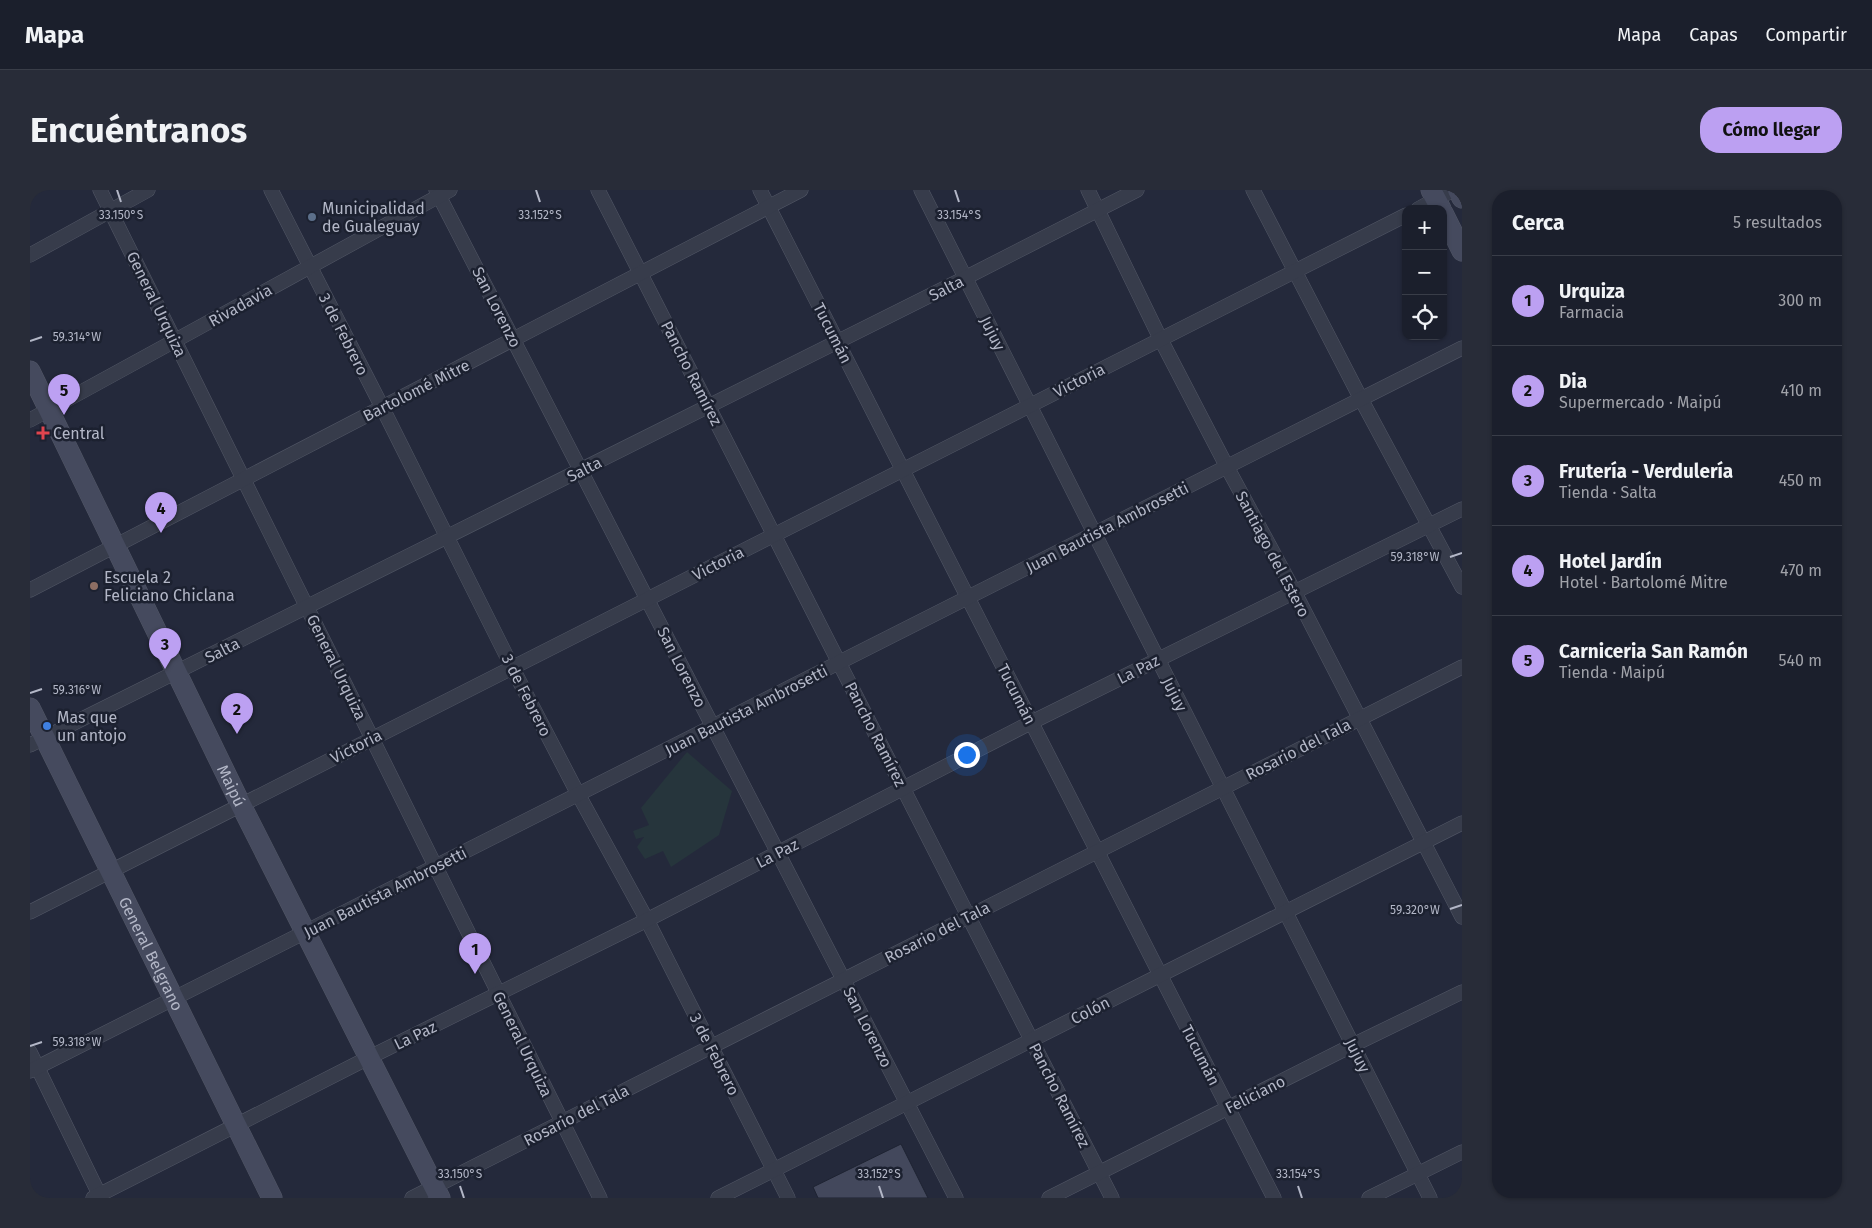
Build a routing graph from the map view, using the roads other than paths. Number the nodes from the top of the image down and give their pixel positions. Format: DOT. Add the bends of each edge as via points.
graph roads {
  1 [pos="100,190"];
  2 [pos="148,190"];
  3 [pos="271,190"];
  4 [pos="598,190"];
  5 [pos="760,190"];
  6 [pos="801,190"];
  7 [pos="921,190"];
  8 [pos="1088,190"];
  9 [pos="1137,190"];
  10 [pos="1253,190"];
  11 [pos="1458,190"];
  12 [pos="442,192"];
  13 [pos="1462,198"];
  14 [pos="1441,200"];
  15 [pos="1428,205"];
  16 [pos="769,207"];
  17 [pos="1098,210"];
  18 [pos="111,211"];
  19 [pos="1402,217"];
  20 [pos="1462,251"];
  21 [pos="30,256"];
  22 [pos="310,267"];
  23 [pos="1294,271"];
  24 [pos="641,273"];
  25 [pos="965,278"];
  26 [pos="1160,338"];
  27 [pos="513,339"];
  28 [pos="175,341"];
  29 [pos="838,342"];
  30 [pos="1462,348"];
  31 [pos="30,371"];
  32 [pos="1361,399"];
  33 [pos="1029,405"];
  34 [pos="709,406"];
  35 [pos="382,407"];
  36 [pos="49,410"];
  37 [pos="30,420"];
  38 [pos="1227,467"];
  39 [pos="902,469"];
  40 [pos="581,470"];
  41 [pos="244,479"];
  42 [pos="1462,509"];
  43 [pos="1430,524"];
  44 [pos="774,534"];
  45 [pos="1094,534"];
  46 [pos="447,537"];
  47 [pos="116,546"];
  48 [pos="1462,587"];
  49 [pos="30,590"];
  50 [pos="1294,592"];
  51 [pos="968,597"];
  52 [pos="647,599"];
  53 [pos="307,607"];
  54 [pos="1158,659"];
  55 [pos="839,662"];
  56 [pos="512,667"];
  57 [pos="1462,667"];
  58 [pos="176,672"];
  59 [pos="30,708"];
  60 [pos="1359,719"];
  61 [pos="1032,722"];
  62 [pos="713,726"];
  63 [pos="372,738"];
  64 [pos="37,742"];
  65 [pos="903,788"];
  66 [pos="1223,788"];
  67 [pos="578,794"];
  68 [pos="241,805"];
  69 [pos="1462,823"];
  70 [pos="1422,843"];
  71 [pos="1097,851"];
  72 [pos="778,853"];
  73 [pos="435,866"];
  74 [pos="111,871"];
  75 [pos="30,912"];
  76 [pos="1286,912"];
  77 [pos="968,916"];
  78 [pos="1462,916"];
  79 [pos="647,920"];
  80 [pos="306,933"];
  81 [pos="1160,975"];
  82 [pos="844,980"];
  83 [pos="1462,992"];
  84 [pos="498,994"];
  85 [pos="173,999"];
  86 [pos="1032,1040"];
  87 [pos="1353,1045"];
  88 [pos="711,1046"];
  89 [pos="30,1052"];
  90 [pos="370,1057"];
  91 [pos="34,1070"];
  92 [pos="907,1103"];
  93 [pos="1228,1108"];
  94 [pos="562,1122"];
  95 [pos="236,1125"];
  96 [pos="1462,1152"];
  97 [pos="774,1170"];
  98 [pos="1099,1173"];
  99 [pos="1418,1174"];
  100 [pos="437,1192"];
  101 [pos="98,1197"];
  102 [pos="272,1198"];
  103 [pos="412,1198"];
  104 [pos="600,1198"];
  105 [pos="718,1198"];
  106 [pos="788,1198"];
  107 [pos="956,1198"];
  108 [pos="1049,1198"];
  109 [pos="1112,1198"];
  110 [pos="1274,1198"];
  111 [pos="1369,1198"];
  112 [pos="1430,1198"];
  1 -- 18 [label="street, General Urquiza"];
  2 -- 18 [label="street"];
  3 -- 22 [label="street, 3 de Febrero"];
  4 -- 24 [label="street, Pancho Ramírez"];
  5 -- 16 [label="street, Tucumán"];
  6 -- 16 [label="street, Bartolomé Mitre"];
  7 -- 25 [label="street, Jujuy"];
  8 -- 17 [label="street, Santiago del Estero"];
  9 -- 17 [label="street, Salta"];
  10 -- 23 [label="street"];
  11 -- 13 [label="street"];
  12 -- 22 [label="street, Rivadavia"];
  12 -- 27 [label="street, San Lorenzo"];
  14 -- 15 [label="street"];
  14 -- 20 [label="street"];
  16 -- 24 [label="street, Bartolomé Mitre"];
  16 -- 29 [label="street, Tucumán"];
  17 -- 25 [label="street, Salta"];
  17 -- 26 [label="street, Santiago del Estero"];
  18 -- 21 [label="street"];
  18 -- 28 [label="street, General Urquiza"];
  19 -- 23 [label="street, Victoria"];
  22 -- 28 [label="street, Rivadavia"];
  22 -- 35 [label="street, 3 de Febrero"];
  23 -- 26 [label="street, Victoria"];
  23 -- 32 [label="street"];
  24 -- 27 [label="street, Bartolomé Mitre"];
  24 -- 34 [label="street, Pancho Ramírez"];
  25 -- 29 [label="street, Salta"];
  25 -- 33 [label="street, Jujuy"];
  26 -- 33 [label="street, Victoria"];
  26 -- 38 [label="street, Santiago del Estero"];
  27 -- 35 [label="street, Bartolomé Mitre"];
  27 -- 40 [label="street, San Lorenzo"];
  28 -- 36 [label="street, Rivadavia"];
  28 -- 41 [label="street, General Urquiza"];
  29 -- 34 [label="street, Salta"];
  29 -- 39 [label="street, Tucumán"];
  30 -- 32 [label="street, Juan Bautista Ambrosetti"];
  31 -- 36 [label="street, Maipú"];
  32 -- 38 [label="street, Juan Bautista Ambrosetti"];
  32 -- 43 [label="street"];
  33 -- 39 [label="street, Victoria"];
  33 -- 45 [label="street, Jujuy"];
  34 -- 40 [label="street, Salta"];
  34 -- 44 [label="street, Pancho Ramírez"];
  35 -- 41 [label="street, Bartolomé Mitre"];
  35 -- 46 [label="street, 3 de Febrero"];
  36 -- 37 [label="street, Rivadavia"];
  36 -- 47 [label="street, Maipú"];
  38 -- 45 [label="street, Juan Bautista Ambrosetti"];
  38 -- 50 [label="street, Santiago del Estero"];
  39 -- 44 [label="street, Victoria"];
  39 -- 51 [label="street, Tucumán"];
  40 -- 46 [label="street, Salta"];
  40 -- 52 [label="street, San Lorenzo"];
  41 -- 47 [label="street, Bartolomé Mitre"];
  41 -- 53 [label="street, General Urquiza"];
  42 -- 43 [label="street, La Paz"];
  43 -- 48 [label="street"];
  43 -- 50 [label="street, La Paz"];
  44 -- 52 [label="street, Victoria"];
  44 -- 55 [label="street, Pancho Ramírez"];
  45 -- 51 [label="street, Juan Bautista Ambrosetti"];
  45 -- 54 [label="street, Jujuy"];
  46 -- 53 [label="street, Salta"];
  46 -- 56 [label="street, 3 de Febrero"];
  47 -- 49 [label="street, Bartolomé Mitre"];
  47 -- 58 [label="street, Maipú"];
  50 -- 54 [label="street, La Paz"];
  50 -- 60 [label="street, Santiago del Estero"];
  51 -- 55 [label="street, Juan Bautista Ambrosetti"];
  51 -- 61 [label="street, Tucumán"];
  52 -- 56 [label="street, Victoria"];
  52 -- 62 [label="street, San Lorenzo"];
  53 -- 58 [label="street, Salta"];
  53 -- 63 [label="street, General Urquiza"];
  54 -- 61 [label="street, La Paz"];
  54 -- 66 [label="street, Jujuy"];
  55 -- 62 [label="street, Juan Bautista Ambrosetti"];
  55 -- 65 [label="street, Pancho Ramírez"];
  56 -- 63 [label="street, Victoria"];
  56 -- 67 [label="street, 3 de Febrero"];
  57 -- 60 [label="street, Rosario del Tala"];
  58 -- 64 [label="street, Salta"];
  58 -- 68 [label="street, Maipú"];
  59 -- 64 [label="street, General Belgrano"];
  60 -- 66 [label="street, Rosario del Tala"];
  60 -- 70 [label="street, Santiago del Estero"];
  61 -- 65 [label="street, La Paz"];
  61 -- 71 [label="street, Tucumán"];
  62 -- 67 [label="street, Juan Bautista Ambrosetti"];
  62 -- 72 [label="street, San Lorenzo"];
  63 -- 68 [label="street, Victoria"];
  63 -- 73 [label="street, General Urquiza"];
  64 -- 74 [label="street, General Belgrano"];
  65 -- 72 [label="street, La Paz"];
  65 -- 77 [label="street, Pancho Ramírez"];
  66 -- 71 [label="street, Rosario del Tala"];
  66 -- 76 [label="street, Jujuy"];
  67 -- 73 [label="street, Juan Bautista Ambrosetti"];
  67 -- 79 [label="street, 3 de Febrero"];
  68 -- 74 [label="street, Victoria"];
  68 -- 80 [label="street, Maipú"];
  69 -- 70 [label="street, Colón"];
  70 -- 76 [label="street, Colón"];
  70 -- 78 [label="street, Santiago del Estero"];
  71 -- 77 [label="street, Rosario del Tala"];
  71 -- 81 [label="street, Tucumán"];
  72 -- 79 [label="street, La Paz"];
  72 -- 82 [label="street, San Lorenzo"];
  73 -- 80 [label="street, Juan Bautista Ambrosetti"];
  73 -- 84 [label="street, General Urquiza"];
  74 -- 75 [label="street, Victoria"];
  74 -- 85 [label="street, General Belgrano"];
  76 -- 81 [label="street, Colón"];
  76 -- 87 [label="street, Jujuy"];
  77 -- 82 [label="street, Rosario del Tala"];
  77 -- 86 [label="street, Pancho Ramírez"];
  79 -- 84 [label="street, La Paz"];
  79 -- 88 [label="street, 3 de Febrero"];
  80 -- 85 [label="street, Juan Bautista Ambrosetti"];
  80 -- 90 [label="street, Maipú"];
  81 -- 86 [label="street, Colón"];
  81 -- 93 [label="street, Tucumán"];
  82 -- 88 [label="street, Rosario del Tala"];
  82 -- 92 [label="street, San Lorenzo"];
  83 -- 87 [label="street, Feliciano"];
  84 -- 90 [label="street, La Paz"];
  84 -- 94 [label="street, General Urquiza"];
  85 -- 91 [label="street, Juan Bautista Ambrosetti"];
  85 -- 95 [label="street, General Belgrano"];
  86 -- 92 [label="street, Colón"];
  86 -- 98 [label="street, Pancho Ramírez"];
  87 -- 93 [label="street, Feliciano"];
  87 -- 99 [label="street, Jujuy"];
  88 -- 94 [label="street, Rosario del Tala"];
  88 -- 97 [label="street, 3 de Febrero"];
  89 -- 91 [label="street"];
  90 -- 95 [label="street, La Paz"];
  90 -- 100 [label="street, Maipú"];
  91 -- 101 [label="street"];
  92 -- 97 [label="street, Colón"];
  92 -- 107 [label="street, San Lorenzo"];
  93 -- 98 [label="street, Feliciano"];
  93 -- 110 [label="street, Tucumán"];
  94 -- 100 [label="street, Rosario del Tala"];
  94 -- 104 [label="street, General Urquiza"];
  95 -- 101 [label="street, La Paz"];
  95 -- 102 [label="street, General Belgrano"];
  96 -- 99 [label="street"];
  97 -- 105 [label="street, Colón"];
  97 -- 106 [label="street, 3 de Febrero"];
  98 -- 108 [label="street, Feliciano"];
  98 -- 109 [label="street, Pancho Ramírez"];
  99 -- 111 [label="street"];
  99 -- 112 [label="street, Jujuy"];
  100 -- 103 [label="street, Rosario del Tala"];
}
